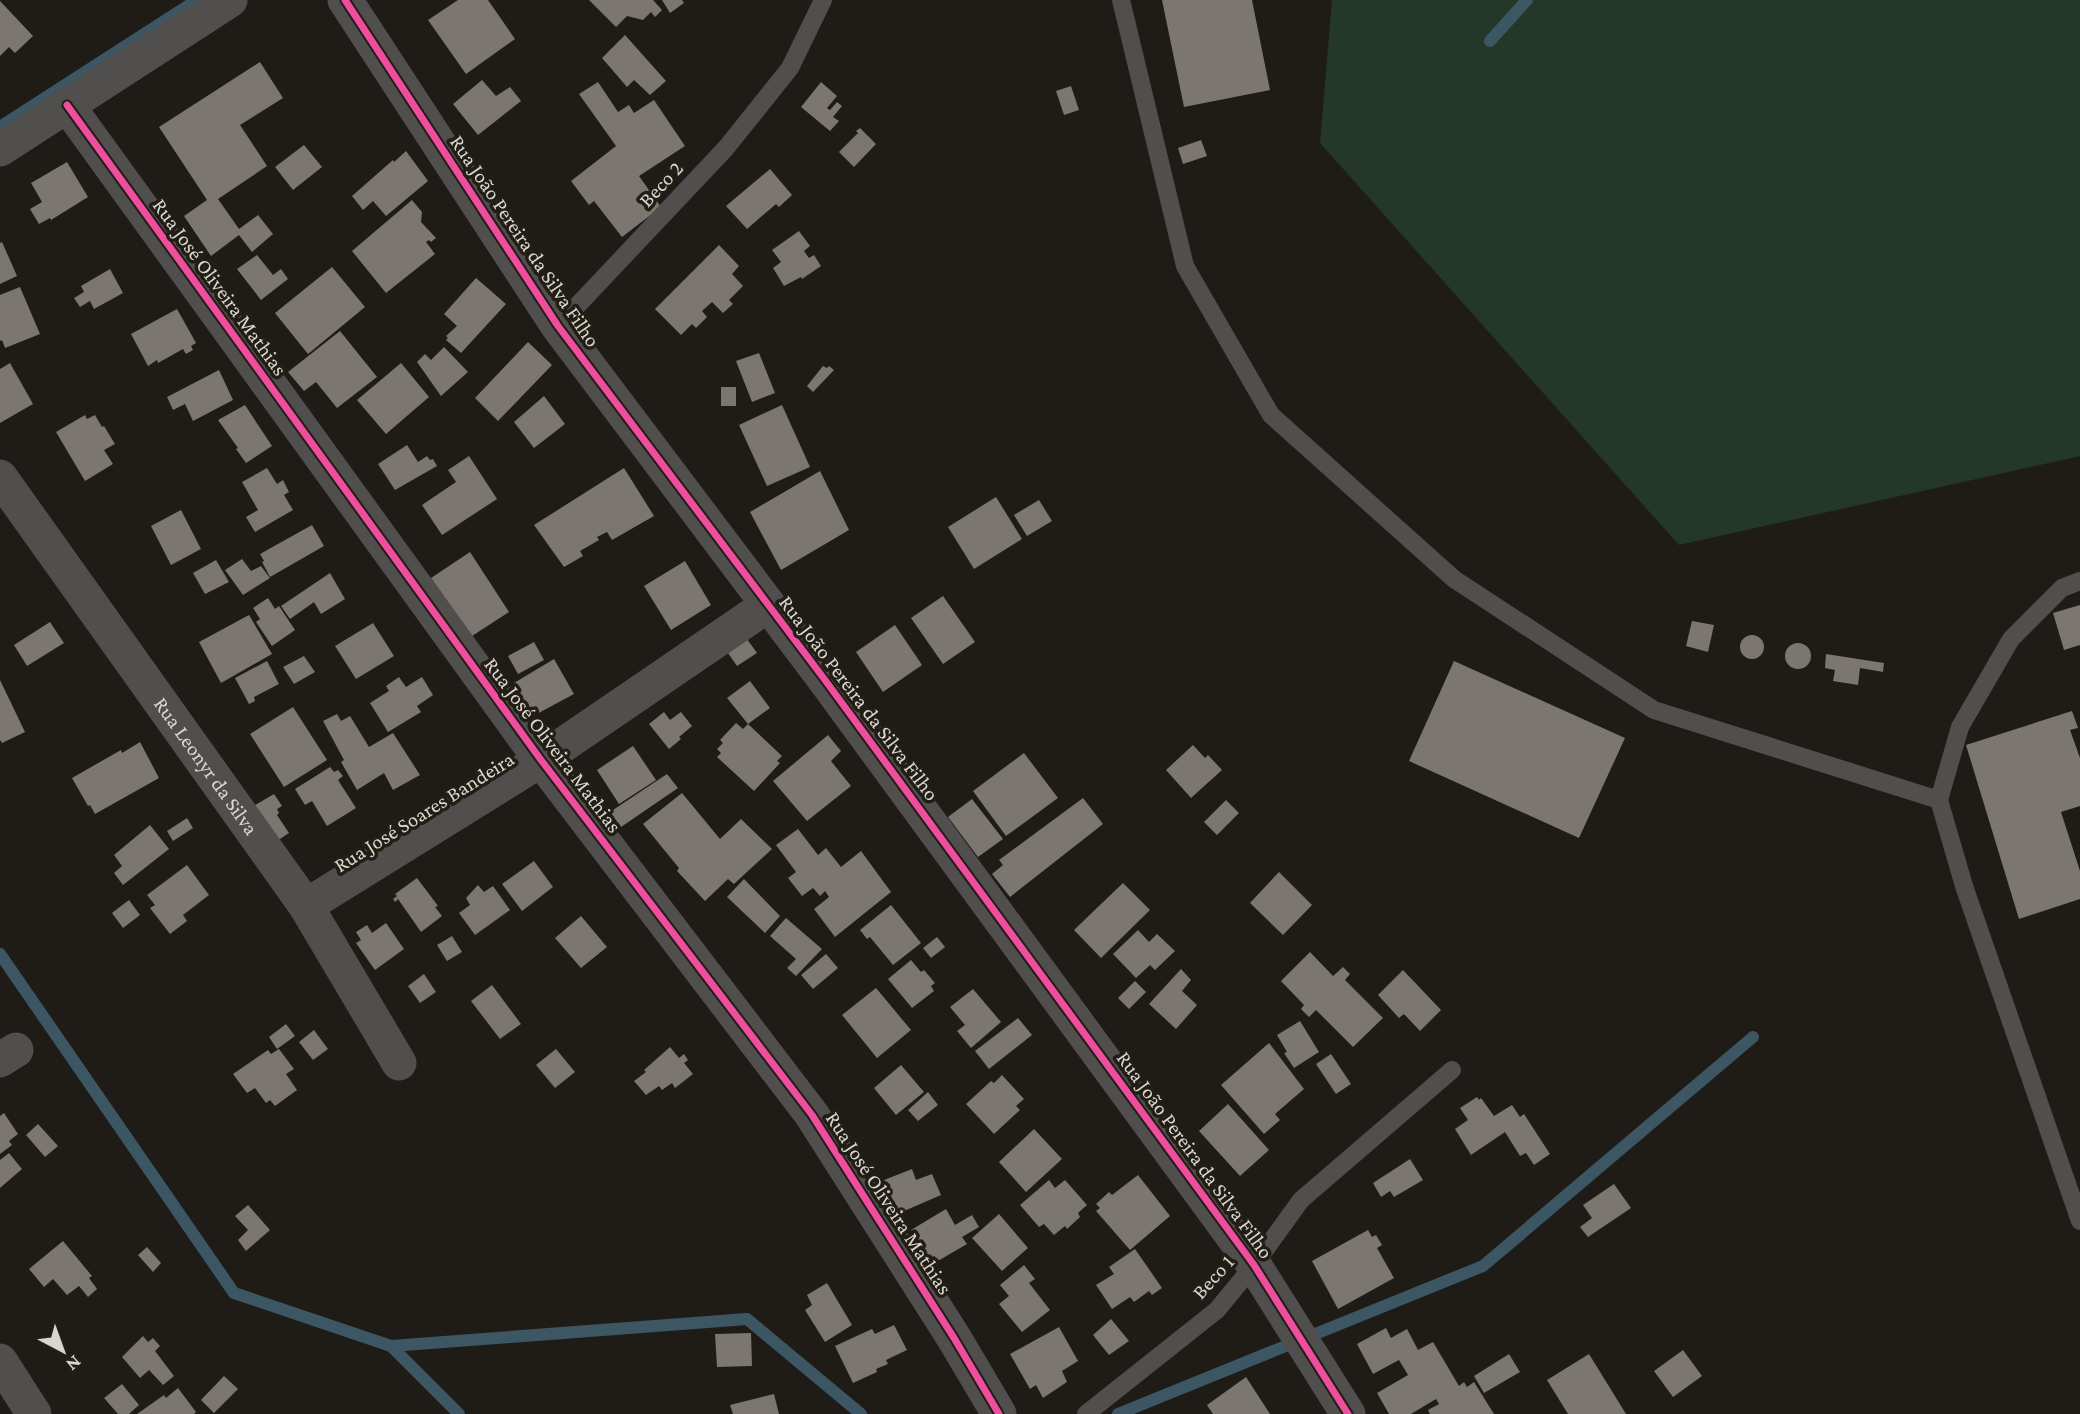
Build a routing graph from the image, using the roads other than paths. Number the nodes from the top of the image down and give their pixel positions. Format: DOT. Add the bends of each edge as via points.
graph roads {
  1 [pos="230,0"];
  2 [pos="345,0"];
  3 [pos="823,0"];
  4 [pos="1121,0"];
  5 [pos="67,105"];
  6 [pos="0,149"];
  7 [pos="558,326"];
  8 [pos="0,477"];
  9 [pos="2080,581"];
  10 [pos="768,604"];
  11 [pos="541,760"];
  12 [pos="1939,800"];
  13 [pos="306,906"];
  14 [pos="399,1063"];
  15 [pos="1452,1070"];
  16 [pos="2080,1221"];
  17 [pos="1254,1265"];
  18 [pos="0,1361"];
  19 [pos="34,1414"];
  20 [pos="999,1414"];
  21 [pos="1086,1414"];
  22 [pos="1348,1414"];
  1 -- 5 [label="street"];
  2 -- 7 [label="street, Rua João Pereira da Silva Filho"];
  3 -- 7 [label="lane, Beco 2" via="790,68 726,148"];
  4 -- 12 [label="lane" via="1185,265 1270,415 1454,579 1654,710"];
  5 -- 6 [label="street"];
  5 -- 11 [label="street, Rua José Oliveira Mathias"];
  7 -- 10 [label="street, Rua João Pereira da Silva Filho"];
  8 -- 13 [label="street, Rua Leonyr da Silva"];
  9 -- 12 [label="lane" via="2062,588 2011,639 1960,727"];
  10 -- 11 [label="street, Rua José Soares Bandeira"];
  10 -- 17 [label="street, Rua João Pereira da Silva Filho"];
  11 -- 13 [label="street, Rua José Soares Bandeira"];
  11 -- 20 [label="street, Rua José Oliveira Mathias" via="812,1115"];
  12 -- 16 [label="lane" via="1964,886"];
  13 -- 14 [label="street, Rua Leonyr da Silva"];
  15 -- 17 [label="lane, Beco 1" via="1301,1200"];
  17 -- 21 [label="lane, Beco 1" via="1217,1310"];
  17 -- 22 [label="street, Rua João Pereira da Silva Filho"];
  18 -- 19 [label="street"];
}
